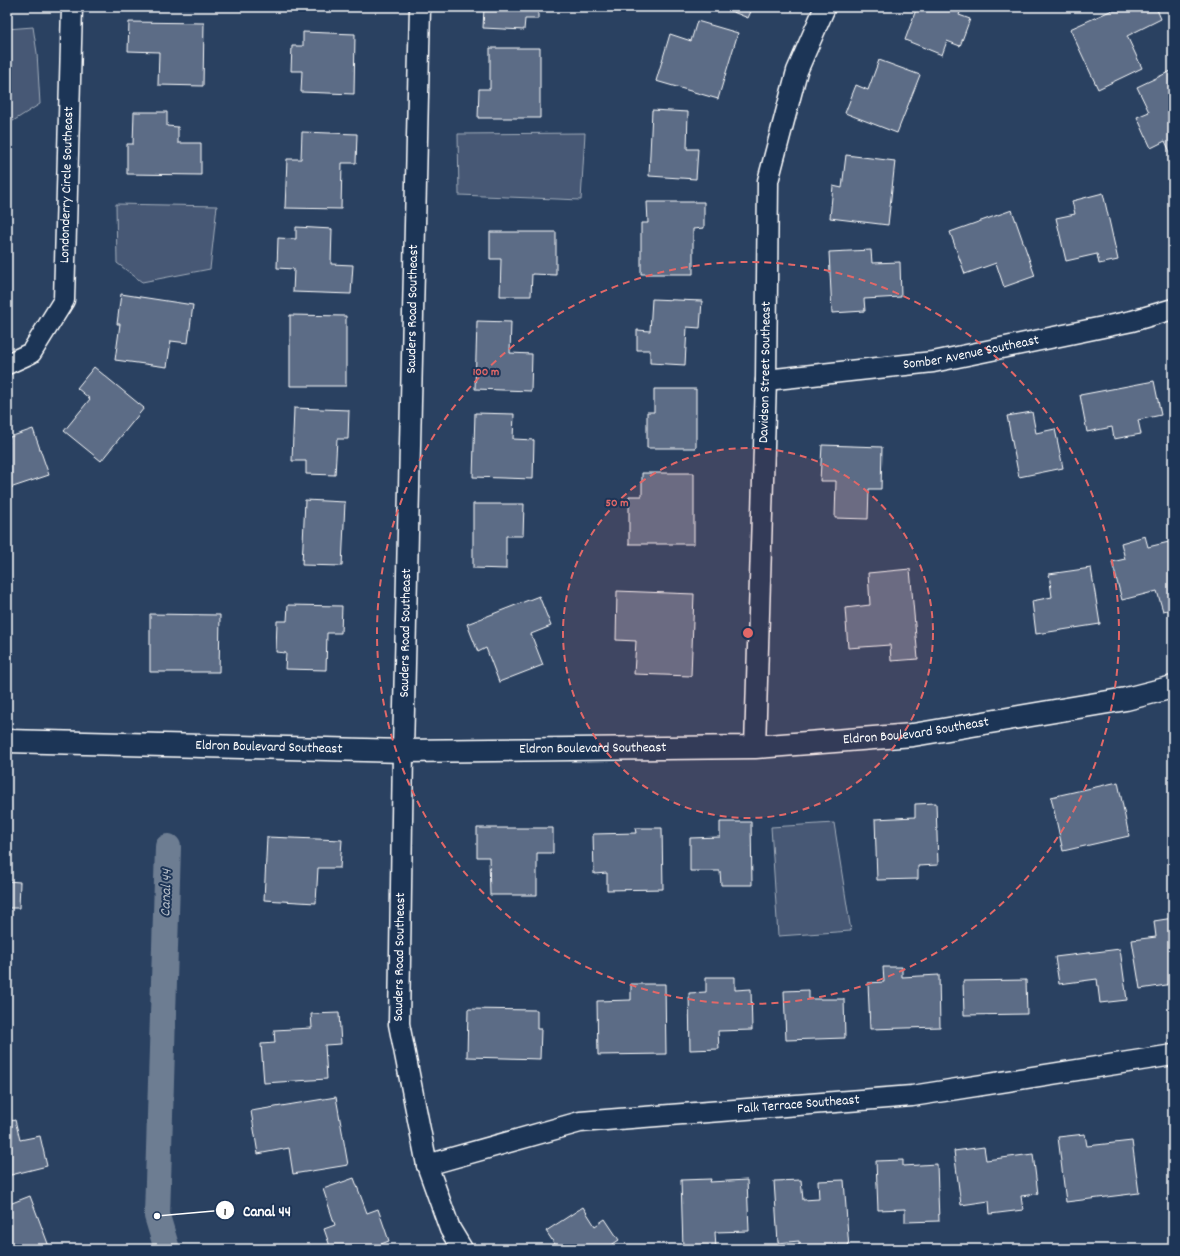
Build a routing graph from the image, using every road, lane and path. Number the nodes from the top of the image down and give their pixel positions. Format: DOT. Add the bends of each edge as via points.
graph roads {
  1 [pos="72,7"];
  2 [pos="420,7"];
  3 [pos="825,7"];
  4 [pos="1173,309"];
  5 [pos="7,364"];
  6 [pos="766,380"];
  7 [pos="1173,687"];
  8 [pos="7,741"];
  9 [pos="755,747"];
  10 [pos="403,751"];
  11 [pos="1173,1055"];
  12 [pos="427,1165"];
  13 [pos="462,1249"];
  1 -- 5 [label="street, Londonderry Circle Southeast" via="64,300 31,353"];
  2 -- 10 [label="street, Sauders Road Southeast"];
  3 -- 6 [label="street, Davidson Street Southeast" via="797,71 768,181"];
  4 -- 6 [label="street, Somber Avenue Southeast" via="1132,321 933,362"];
  6 -- 9 [label="street, Davidson Street Southeast"];
  7 -- 9 [label="street, Eldron Boulevard Southeast" via="1126,699 913,735"];
  8 -- 10 [label="street, Eldron Boulevard Southeast"];
  9 -- 10 [label="street, Eldron Boulevard Southeast"];
  10 -- 12 [label="street, Sauders Road Southeast" via="399,1024"];
  11 -- 12 [label="street, Falk Terrace Southeast" via="912,1096 580,1122"];
  12 -- 13 [label="street, Sauders Road Southeast" via="450,1229"];
}
